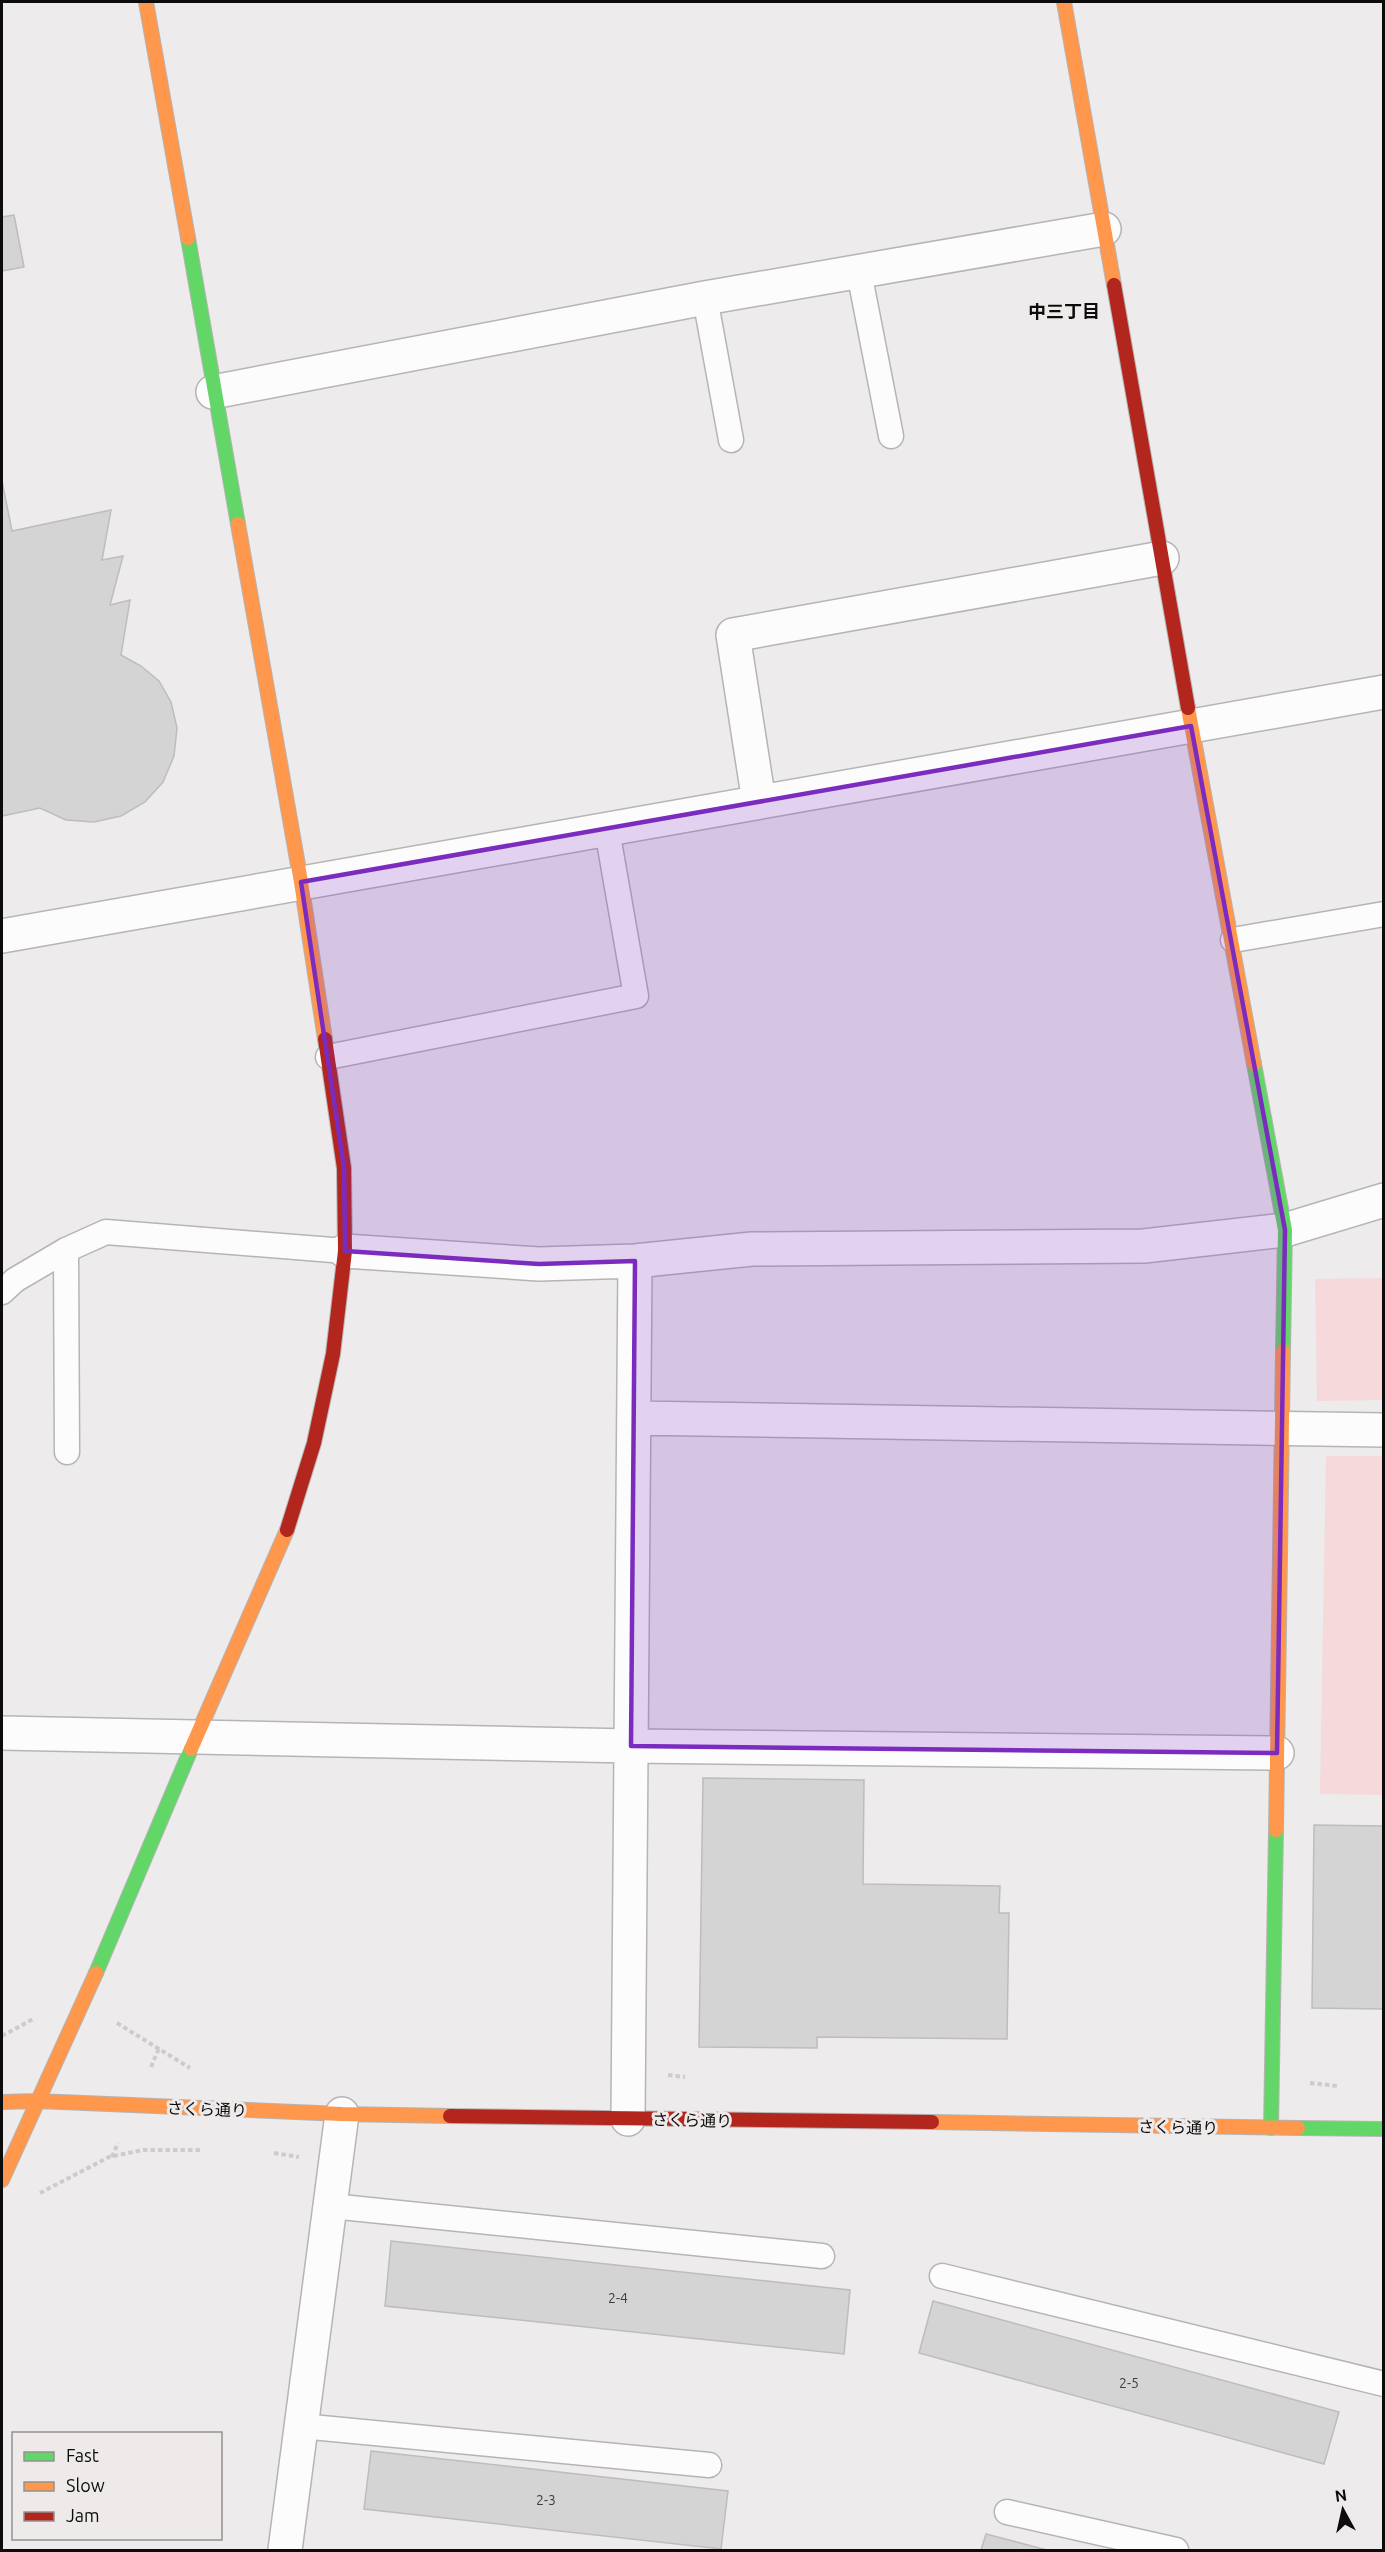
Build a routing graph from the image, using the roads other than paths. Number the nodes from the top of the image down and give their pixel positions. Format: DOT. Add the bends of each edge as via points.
graph roads {
  1 [pos="146,2"];
  2 [pos="1064,2"];
  3 [pos="1104,229"];
  4 [pos="859,272"];
  5 [pos="705,298"];
  6 [pos="213,392"];
  7 [pos="891,436"];
  8 [pos="731,440"];
  9 [pos="1162,558"];
  10 [pos="1383,692"];
  11 [pos="1191,726"];
  12 [pos="759,802"];
  13 [pos="607,831"];
  14 [pos="300,882"];
  15 [pos="1383,914"];
  16 [pos="2,936"];
  17 [pos="1233,940"];
  18 [pos="328,1057"];
  19 [pos="1383,1200"];
  20 [pos="1285,1230"];
  21 [pos="66,1250"];
  22 [pos="345,1251"];
  23 [pos="635,1261"];
  24 [pos="2,1292"];
  25 [pos="634,1418"];
  26 [pos="1282,1428"];
  27 [pos="1383,1430"];
  28 [pos="67,1452"];
  29 [pos="2,1732"];
  30 [pos="197,1736"];
  31 [pos="631,1746"];
  32 [pos="1277,1753"];
  33 [pos="2,2102"];
  34 [pos="37,2102"];
  35 [pos="342,2114"];
  36 [pos="628,2119"];
  37 [pos="1271,2128"];
  38 [pos="1383,2129"];
  39 [pos="2,2180"];
  40 [pos="331,2206"];
  41 [pos="822,2256"];
  42 [pos="942,2276"];
  43 [pos="1383,2384"];
  44 [pos="301,2426"];
  45 [pos="709,2465"];
  46 [pos="1007,2512"];
  47 [pos="285,2550"];
  48 [pos="1176,2550"];
  1 -- 6 [label="street"];
  2 -- 3 [label="street"];
  3 -- 4 [label="street"];
  3 -- 9 [label="street"];
  4 -- 5 [label="street"];
  4 -- 7 [label="lane"];
  5 -- 6 [label="street"];
  5 -- 8 [label="lane"];
  6 -- 14 [label="street"];
  9 -- 11 [label="street"];
  9 -- 12 [label="street" via="733,635"];
  10 -- 11 [label="street"];
  11 -- 12 [label="street"];
  11 -- 17 [label="street"];
  12 -- 13 [label="street"];
  13 -- 14 [label="street"];
  13 -- 18 [label="lane" via="636,996"];
  14 -- 16 [label="street"];
  14 -- 18 [label="street"];
  15 -- 17 [label="lane"];
  17 -- 20 [label="street"];
  18 -- 22 [label="street" via="344,1168"];
  19 -- 20 [label="street"];
  20 -- 23 [label="street" via="1144,1246 752,1249"];
  20 -- 26 [label="street"];
  21 -- 22 [label="lane" via="106,1232"];
  21 -- 24 [label="lane"];
  21 -- 28 [label="lane"];
  22 -- 23 [label="street" via="539,1264"];
  22 -- 30 [label="street" via="333,1354 314,1443 284,1538"];
  23 -- 25 [label="street"];
  25 -- 26 [label="street"];
  25 -- 31 [label="street"];
  26 -- 27 [label="street"];
  26 -- 32 [label="street"];
  29 -- 30 [label="street"];
  30 -- 31 [label="street"];
  30 -- 34 [label="street"];
  31 -- 32 [label="street"];
  31 -- 36 [label="street"];
  32 -- 37 [label="street"];
  33 -- 34 [label="street, さくら通り"];
  34 -- 35 [label="street, さくら通り"];
  34 -- 39 [label="street"];
  35 -- 36 [label="street, さくら通り"];
  35 -- 40 [label="street"];
  36 -- 37 [label="street, さくら通り"];
  37 -- 38 [label="street, さくら通り"];
  40 -- 41 [label="lane"];
  40 -- 44 [label="street"];
  42 -- 43 [label="lane"];
  44 -- 45 [label="lane"];
  44 -- 47 [label="street"];
  46 -- 48 [label="lane"];
}
